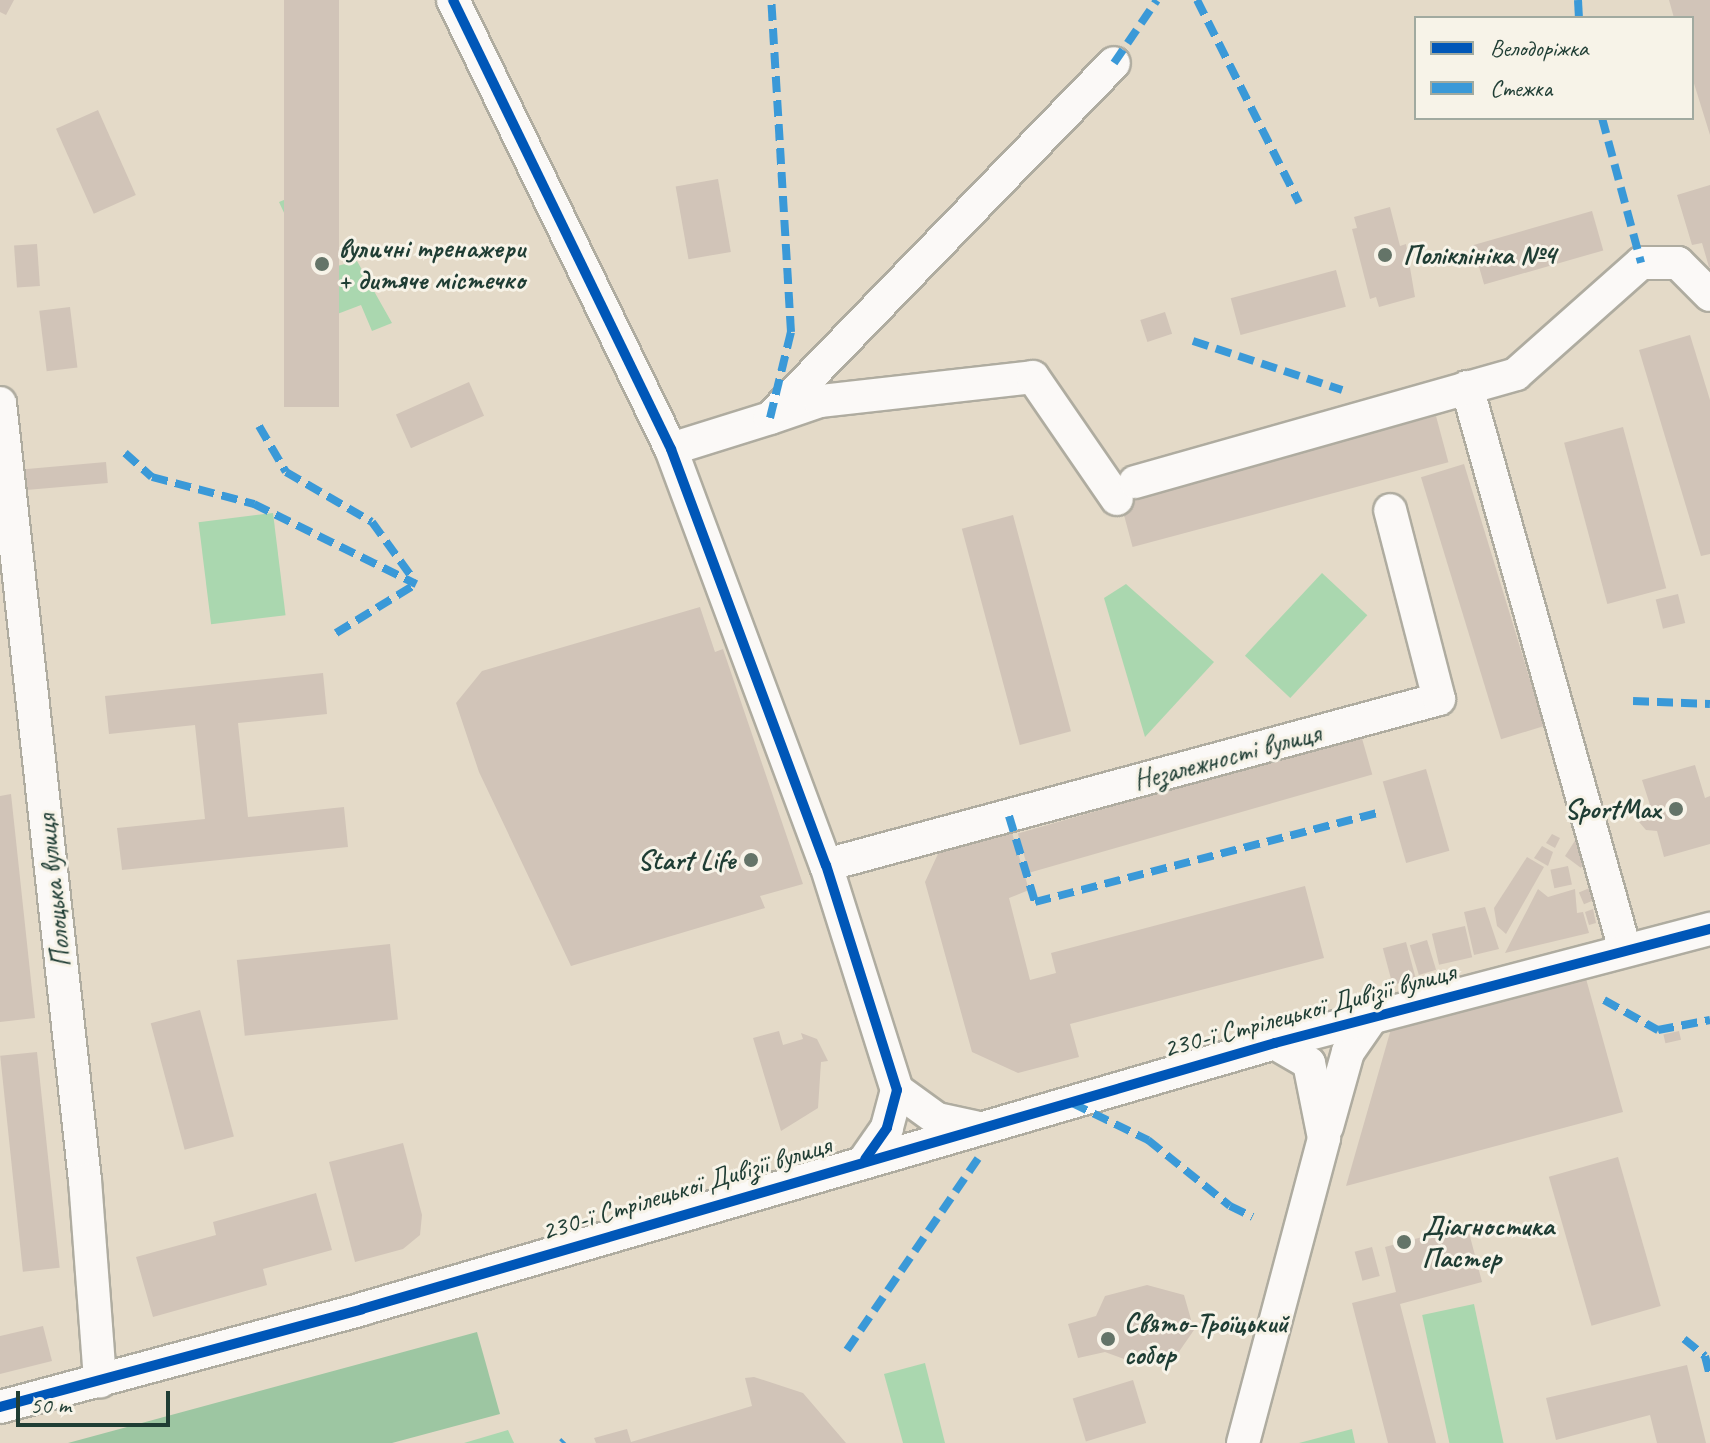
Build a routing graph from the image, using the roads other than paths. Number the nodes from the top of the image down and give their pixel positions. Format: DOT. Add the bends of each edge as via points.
graph roads {
  1 [pos="453,0"];
  2 [pos="1114,63"];
  3 [pos="1710,295"];
  4 [pos="1467,387"];
  5 [pos="0,403"];
  6 [pos="770,418"];
  7 [pos="671,449"];
  8 [pos="1390,510"];
  9 [pos="826,865"];
  10 [pos="1710,929"];
  11 [pos="1625,950"];
  12 [pos="1371,1019"];
  13 [pos="1275,1043"];
  14 [pos="897,1090"];
  15 [pos="975,1127"];
  16 [pos="1324,1138"];
  17 [pos="865,1159"];
  18 [pos="100,1381"];
  19 [pos="0,1407"];
  20 [pos="1243,1443"];
  1 -- 7 [label="street"];
  2 -- 6 [label="street"];
  3 -- 4 [label="street" via="1678,263 1641,263 1516,374"];
  4 -- 6 [label="street" via="1126,490 1033,377 820,401"];
  4 -- 11 [label="street"];
  5 -- 18 [label="street, Полоцька вулиця" via="80,1135"];
  6 -- 7 [label="street"];
  7 -- 9 [label="street"];
  8 -- 9 [label="street, Незалежності вулиця" via="1439,699"];
  9 -- 14 [label="street"];
  10 -- 11 [label="street, 230-ї Стрілецької Дивізії вулиця"];
  11 -- 12 [label="street, 230-ї Стрілецької Дивізії вулиця"];
  12 -- 13 [label="street, 230-ї Стрілецької Дивізії вулиця"];
  12 -- 16 [label="street" via="1348,1052"];
  13 -- 15 [label="street, 230-ї Стрілецької Дивізії вулиця"];
  13 -- 16 [label="street, 230-ї Стрілецької Дивізії вулиця" via="1309,1063"];
  14 -- 15 [label="street" via="937,1119"];
  14 -- 17 [label="street" via="887,1128"];
  15 -- 17 [label="street, 230-ї Стрілецької Дивізії вулиця"];
  16 -- 20 [label="street, 230-ї Стрілецької Дивізії вулиця"];
  17 -- 18 [label="street, 230-ї Стрілецької Дивізії вулиця"];
  18 -- 19 [label="street, 230-ї Стрілецької Дивізії вулиця"];
}
